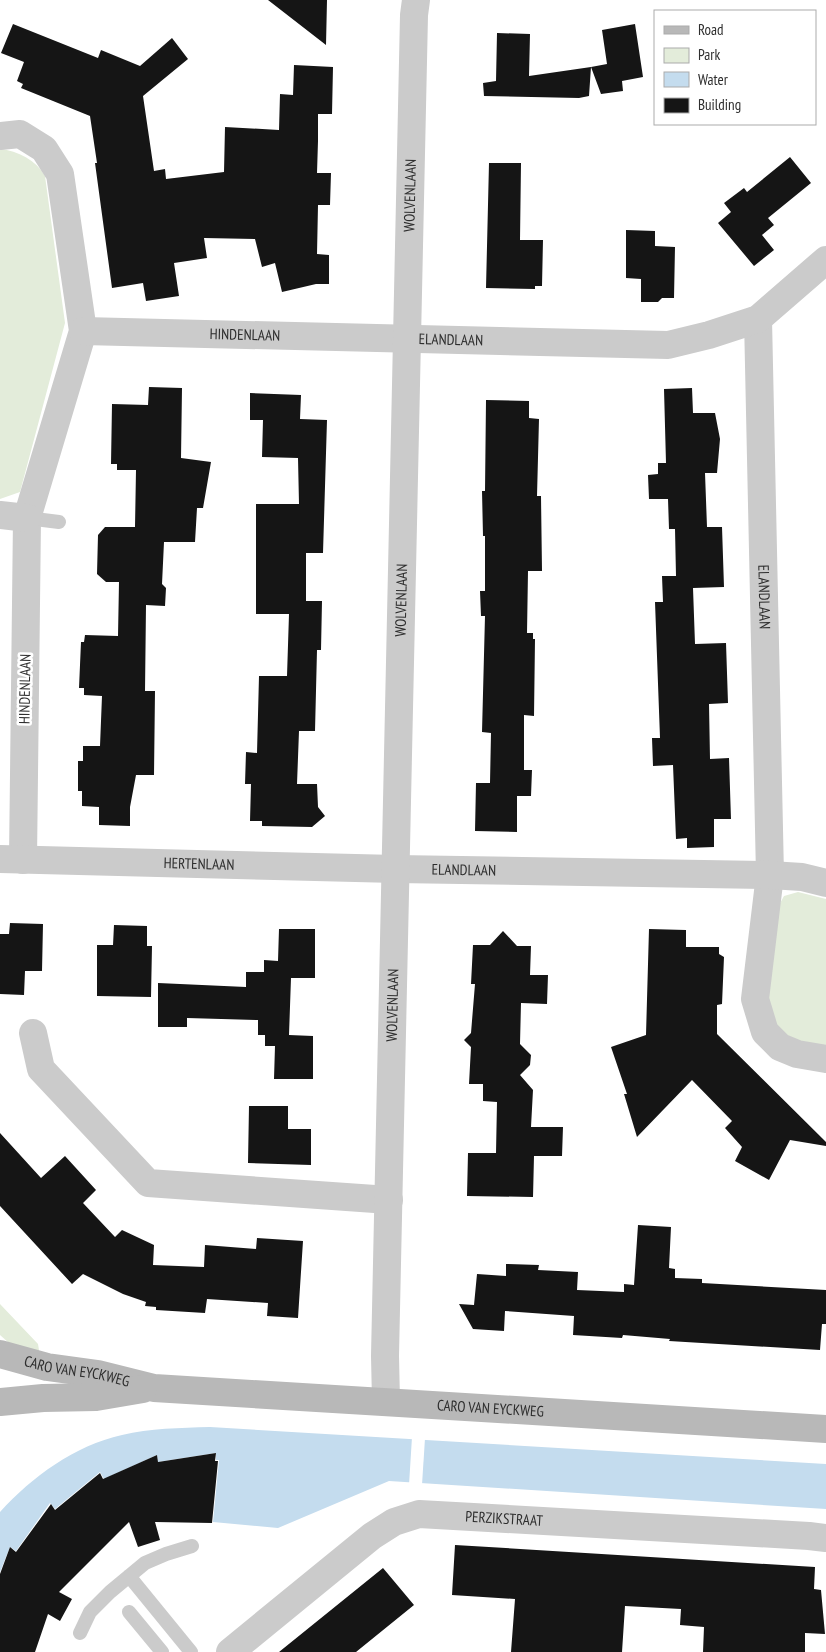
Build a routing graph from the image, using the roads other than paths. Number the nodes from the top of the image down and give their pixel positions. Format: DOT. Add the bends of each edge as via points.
graph roads {
  1 [pos="416,0"];
  2 [pos="0,136"];
  3 [pos="826,260"];
  4 [pos="758,319"];
  5 [pos="83,331"];
  6 [pos="408,338"];
  7 [pos="0,515"];
  8 [pos="27,518"];
  9 [pos="58,522"];
  10 [pos="11,860"];
  11 [pos="396,869"];
  12 [pos="770,875"];
  13 [pos="826,882"];
  14 [pos="33,1033"];
  15 [pos="826,1059"];
  16 [pos="389,1200"];
  17 [pos="0,1354"];
  18 [pos="154,1388"];
  19 [pos="386,1401"];
  20 [pos="0,1402"];
  21 [pos="826,1429"];
  22 [pos="826,1538"];
  23 [pos="192,1546"];
  24 [pos="129,1576"];
  25 [pos="129,1612"];
  26 [pos="80,1633"];
  27 [pos="162,1652"];
  28 [pos="191,1652"];
  29 [pos="230,1652"];
  1 -- 6 [label="street, WOLVENLAAN"];
  2 -- 5 [label="street, HINDENLAAN" via="20,134 44,149 60,174"];
  3 -- 4 [label="street, ELANDLAAN"];
  4 -- 6 [label="street, ELANDLAAN" via="668,345"];
  4 -- 12 [label="street, ELANDLAAN"];
  5 -- 6 [label="street, HINDENLAAN"];
  5 -- 8 [label="street, HINDENLAAN"];
  6 -- 11 [label="street, WOLVENLAAN"];
  7 -- 8 [label="street"];
  8 -- 9 [label="lane"];
  8 -- 10 [label="street, HINDENLAAN"];
  10 -- 11 [label="street, HERTENLAAN"];
  11 -- 12 [label="street, ELANDLAAN"];
  11 -- 16 [label="street, WOLVENLAAN"];
  12 -- 13 [label="street, ELANDLAAN"];
  12 -- 15 [label="street, ELANDLAAN" via="755,999 765,1032 780,1046 797,1054"];
  14 -- 16 [label="street" via="41,1069 148,1183"];
  16 -- 19 [label="street, WOLVENLAAN"];
  17 -- 18 [label="street, CARO VAN EYCKWEG" via="47,1367 98,1374"];
  18 -- 19 [label="street, CARO VAN EYCKWEG"];
  18 -- 20 [label="street, CARO VAN EYCKWEG" via="96,1397"];
  19 -- 21 [label="street, CARO VAN EYCKWEG"];
  22 -- 29 [label="street, PERZIKSTRAAT" via="419,1514 394,1522 372,1536"];
  23 -- 24 [label="lane" via="166,1554"];
  24 -- 26 [label="lane" via="90,1612"];
  24 -- 28 [label="lane"];
  25 -- 27 [label="lane"];
}
